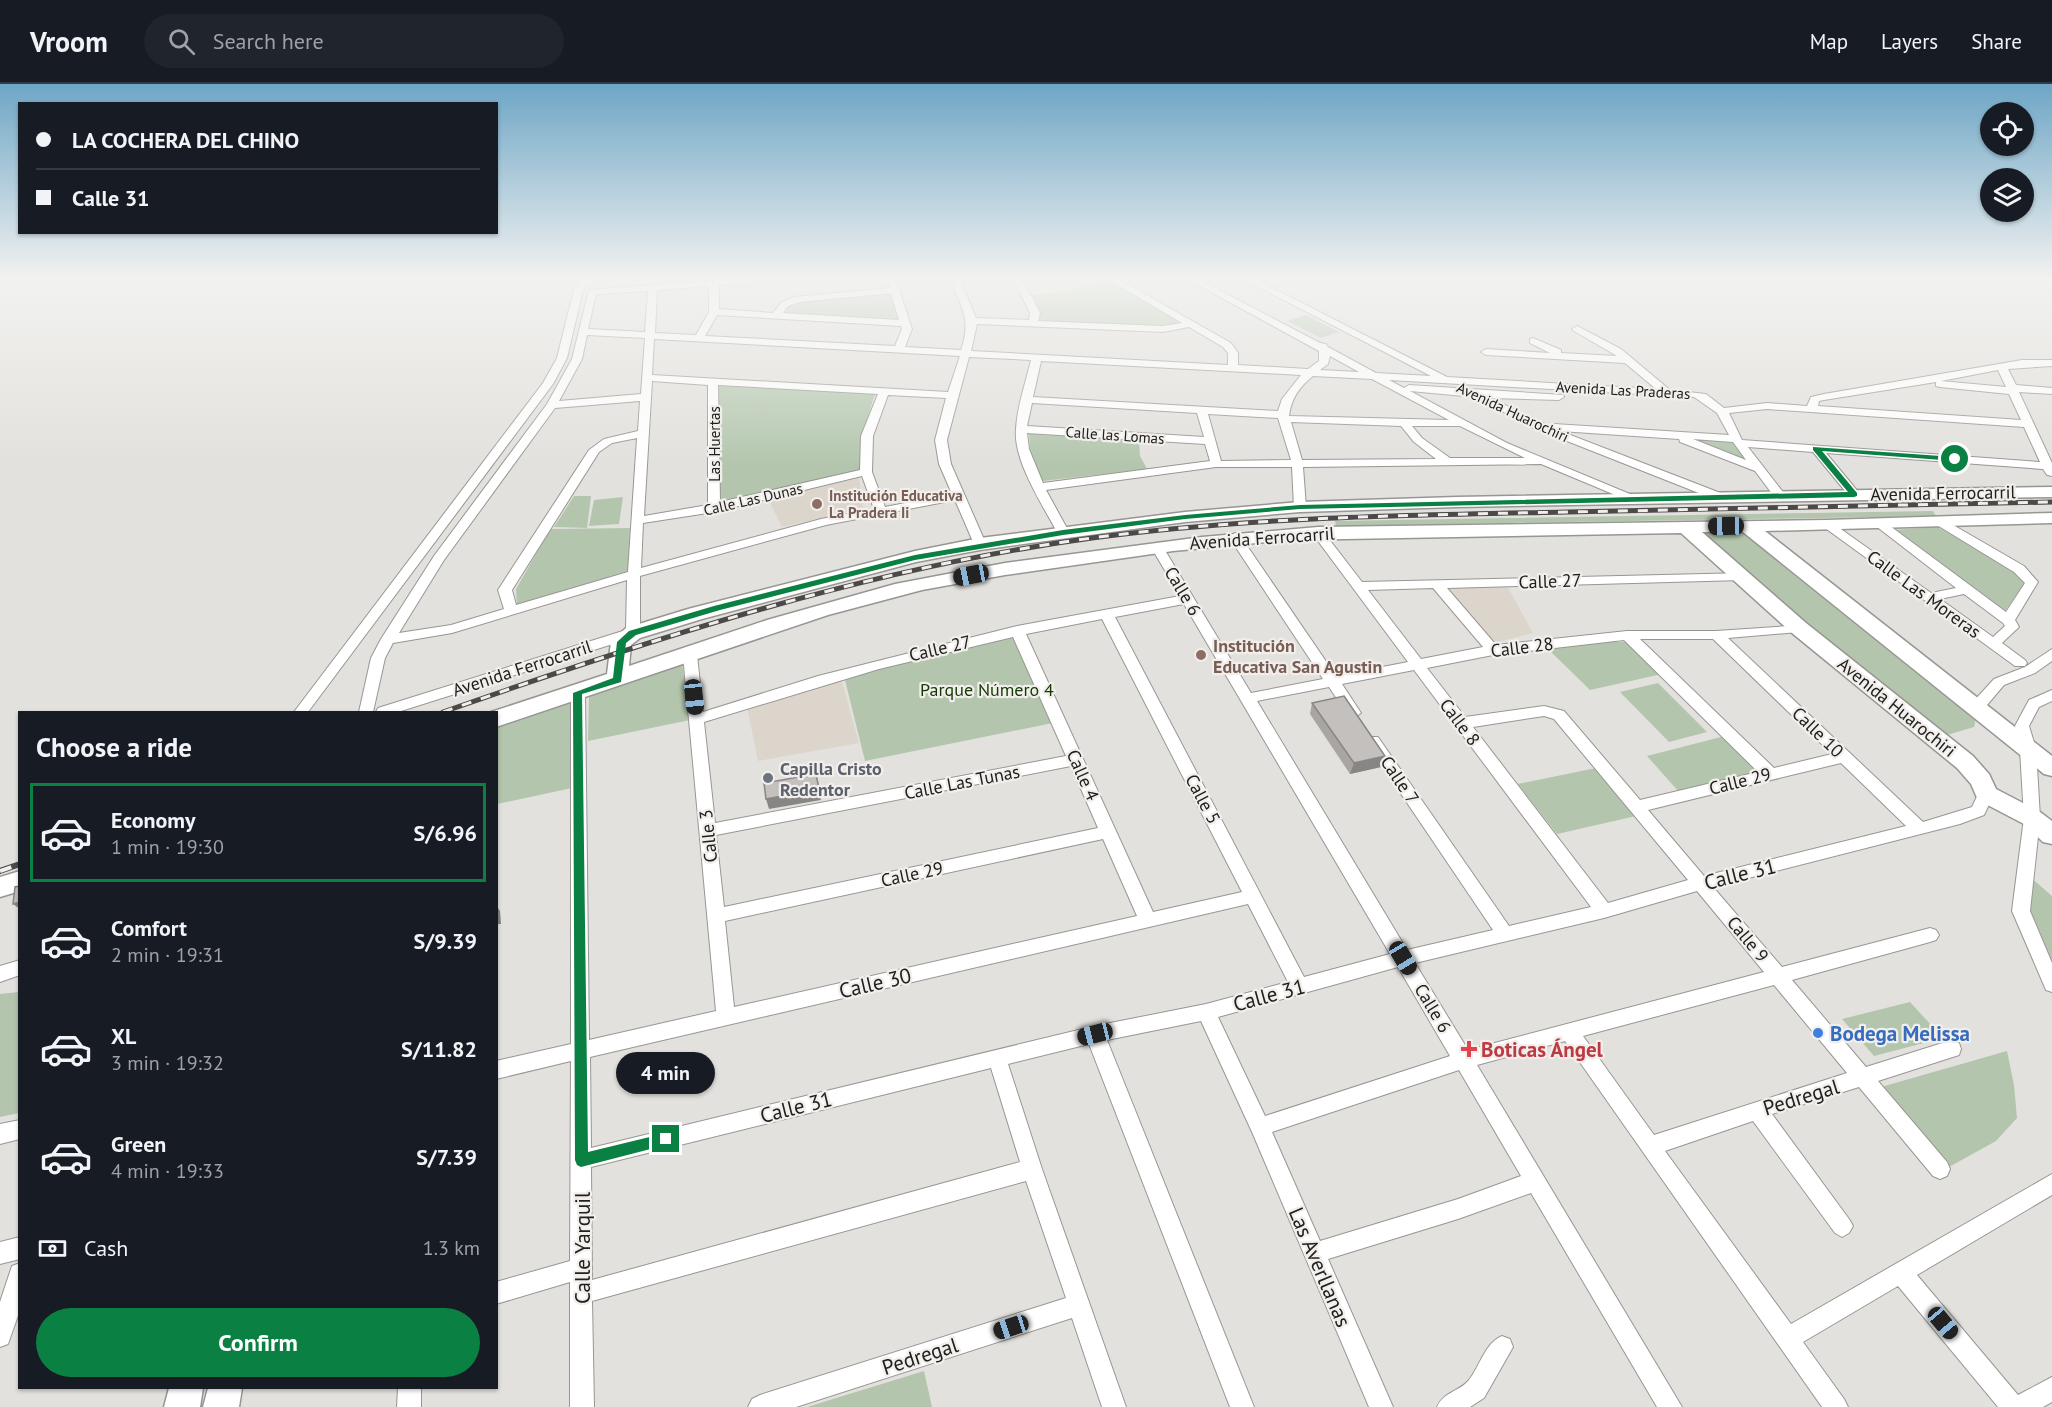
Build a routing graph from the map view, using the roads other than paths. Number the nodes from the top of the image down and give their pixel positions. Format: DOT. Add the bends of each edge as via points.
graph roads {
  1 [pos="566,342"];
  2 [pos="581,342"];
  3 [pos="648,342"];
  4 [pos="696,342"];
  5 [pos="761,342"];
  6 [pos="902,342"];
  7 [pos="969,342"];
  8 [pos="1222,342"];
  9 [pos="1314,342"];
  10 [pos="1372,342"];
  11 [pos="1535,342"];
  12 [pos="1600,342"];
  13 [pos="1322,346"];
  14 [pos="899,350"];
  15 [pos="1486,352"];
  16 [pos="1566,356"];
  17 [pos="965,357"];
  18 [pos="1627,360"];
  19 [pos="1036,361"];
  20 [pos="2052,363"];
  21 [pos="2002,367"];
  22 [pos="1233,369"];
  23 [pos="1312,373"];
  24 [pos="1374,376"];
  25 [pos="646,378"];
  26 [pos="1447,380"];
  27 [pos="713,381"];
  28 [pos="1300,381"];
  29 [pos="1919,382"];
  30 [pos="1393,386"];
  31 [pos="2013,389"];
  32 [pos="884,391"];
  33 [pos="2052,391"];
  34 [pos="1668,393"];
  35 [pos="1474,394"];
  36 [pos="952,395"];
  37 [pos="645,397"];
  38 [pos="1029,400"];
  39 [pos="1710,404"];
  40 [pos="552,405"];
  41 [pos="1813,409"];
  42 [pos="1202,410"];
  43 [pos="1722,411"];
  44 [pos="1283,417"];
  45 [pos="1405,423"];
  46 [pos="1461,423"];
  47 [pos="2028,424"];
  48 [pos="1538,426"];
  49 [pos="1021,429"];
  50 [pos="643,433"];
  51 [pos="1670,434"];
  52 [pos="1210,441"];
  53 [pos="1738,441"];
  54 [pos="1816,448"];
  55 [pos="1544,461"];
  56 [pos="1297,462"];
  57 [pos="1448,462"];
  58 [pos="1216,464"];
  59 [pos="1760,469"];
  60 [pos="2050,471"];
  61 [pos="866,472"];
  62 [pos="1039,487"];
  63 [pos="2052,492"];
  64 [pos="1854,494"];
  65 [pos="958,496"];
  66 [pos="1780,496"];
  67 [pos="1719,498"];
  68 [pos="1636,499"];
  69 [pos="1300,507"];
  70 [pos="714,508"];
  71 [pos="880,510"];
  72 [pos="2049,518"];
  73 [pos="638,520"];
  74 [pos="1941,522"];
  75 [pos="1878,523"];
  76 [pos="1827,525"];
  77 [pos="1747,526"];
  78 [pos="1685,527"];
  79 [pos="1063,532"];
  80 [pos="1318,533"];
  81 [pos="1234,537"];
  82 [pos="980,544"];
  83 [pos="1158,547"];
  84 [pos="634,574"];
  85 [pos="1743,576"];
  86 [pos="1437,584"];
  87 [pos="1356,586"];
  88 [pos="1967,590"];
  89 [pos="1929,598"];
  90 [pos="1188,599"];
  91 [pos="511,611"];
  92 [pos="1106,613"];
  93 [pos="2008,620"];
  94 [pos="1800,628"];
  95 [pos="1017,630"];
  96 [pos="633,633"];
  97 [pos="1627,635"];
  98 [pos="1716,635"];
  99 [pos="388,639"];
  100 [pos="1993,644"];
  101 [pos="1493,650"];
  102 [pos="2052,654"];
  103 [pos="690,655"];
  104 [pos="2020,663"];
  105 [pos="1417,665"];
  106 [pos="642,671"];
  107 [pos="617,680"];
  108 [pos="1332,681"];
  109 [pos="578,693"];
  110 [pos="2052,695"];
  111 [pos="1249,698"];
  112 [pos="1977,708"];
  113 [pos="302,711"];
  114 [pos="366,711"];
  115 [pos="386,711"];
  116 [pos="498,718"];
  117 [pos="697,718"];
  118 [pos="1461,723"];
  119 [pos="2028,749"];
  120 [pos="1844,757"];
  121 [pos="1076,760"];
  122 [pos="2052,768"];
  123 [pos="1770,774"];
  124 [pos="1986,794"];
  125 [pos="1636,807"];
  126 [pos="2032,819"];
  127 [pos="1920,829"];
  128 [pos="707,831"];
  129 [pos="1108,832"];
  130 [pos="2052,835"];
  131 [pos="18,882"];
  132 [pos="1701,883"];
  133 [pos="0,887"];
  134 [pos="1254,896"];
  135 [pos="1604,911"];
  136 [pos="716,916"];
  137 [pos="1148,920"];
  138 [pos="1504,934"];
  139 [pos="1930,934"];
  140 [pos="1403,958"];
  141 [pos="18,967"];
  142 [pos="0,974"];
  143 [pos="1779,976"];
  144 [pos="2052,984"];
  145 [pos="1299,986"];
  146 [pos="1206,1012"];
  147 [pos="726,1017"];
  148 [pos="1569,1032"];
  149 [pos="1095,1034"];
  150 [pos="1952,1049"];
  151 [pos="581,1050"];
  152 [pos="997,1058"];
  153 [pos="1464,1060"];
  154 [pos="498,1070"];
  155 [pos="1864,1077"];
  156 [pos="1756,1110"];
  157 [pos="1260,1127"];
  158 [pos="18,1130"];
  159 [pos="0,1134"];
  160 [pos="1651,1146"];
  161 [pos="581,1160"];
  162 [pos="1032,1169"];
  163 [pos="1940,1169"];
  164 [pos="1536,1181"];
  165 [pos="2052,1184"];
  166 [pos="1842,1226"];
  167 [pos="18,1248"];
  168 [pos="0,1253"];
  169 [pos="1314,1253"];
  170 [pos="583,1268"];
  171 [pos="1901,1272"];
  172 [pos="18,1280"];
  173 [pos="498,1292"];
  174 [pos="583,1293"];
  175 [pos="1079,1305"];
  176 [pos="0,1336"];
  177 [pos="1787,1339"];
  178 [pos="1502,1347"];
  179 [pos="186,1389"];
  180 [pos="225,1389"];
  181 [pos="410,1389"];
  182 [pos="2052,1389"];
  183 [pos="182,1407"];
  184 [pos="221,1407"];
  185 [pos="409,1407"];
  186 [pos="582,1407"];
  187 [pos="760,1407"];
  188 [pos="1114,1407"];
  189 [pos="1242,1407"];
  190 [pos="1381,1407"];
  191 [pos="1449,1407"];
  192 [pos="1670,1407"];
  193 [pos="1836,1407"];
  194 [pos="2013,1407"];
  195 [pos="2021,1407"];
  1 -- 113 [label="street" via="548,384"];
  2 -- 40 [label="street" via="577,359"];
  3 -- 25 [label="street"];
  4 -- 17 [label="street, Avenida Las Praderas"];
  5 -- 14 [label="street, Avenida Las Praderas"];
  6 -- 14 [label="street"];
  7 -- 17 [label="street"];
  8 -- 22 [label="street" via="1233,353"];
  9 -- 13 [label="street, Avenida Huarochiri"];
  10 -- 26 [label="street, Avenida Huarochiri"];
  11 -- 16 [label="street"];
  12 -- 18 [label="street"];
  13 -- 23 [label="street" via="1326,359"];
  13 -- 24 [label="street, Avenida Huarochiri"];
  14 -- 17 [label="street, Avenida Las Praderas"];
  15 -- 16 [label="street"];
  16 -- 18 [label="street"];
  17 -- 19 [label="street, Avenida Las Praderas"];
  17 -- 36 [label="street"];
  18 -- 34 [label="street"];
  19 -- 22 [label="street, Avenida Las Praderas"];
  19 -- 28 [label="street, Avenida Las Praderas"];
  19 -- 38 [label="street"];
  20 -- 21 [label="street"];
  21 -- 29 [label="street"];
  21 -- 31 [label="street"];
  22 -- 23 [label="street, Avenida Las Praderas"];
  23 -- 24 [label="street, Avenida Las Praderas"];
  23 -- 28 [label="street"];
  24 -- 26 [label="street, Avenida Las Praderas"];
  24 -- 30 [label="street, Avenida Huarochiri"];
  25 -- 27 [label="street"];
  25 -- 37 [label="street"];
  26 -- 34 [label="street, Avenida Las Praderas"];
  26 -- 35 [label="street, Avenida Huarochiri"];
  27 -- 32 [label="street"];
  27 -- 70 [label="street, Las Huertas"];
  28 -- 30 [label="street, Avenida Las Praderas"];
  28 -- 44 [label="street" via="1287,399"];
  29 -- 31 [label="street"];
  29 -- 41 [label="street" via="1819,398 1812,403"];
  30 -- 35 [label="street, Avenida Las Praderas"];
  30 -- 46 [label="street, Avenida Huarochiri"];
  31 -- 33 [label="street"];
  31 -- 47 [label="street"];
  32 -- 36 [label="street"];
  32 -- 61 [label="street" via="867,436"];
  34 -- 39 [label="street, Avenida Las Praderas" via="1699,395"];
  35 -- 39 [label="street, Avenida Las Praderas"];
  35 -- 48 [label="street, Avenida Huarochiri"];
  36 -- 65 [label="street" via="941,440 945,464"];
  37 -- 40 [label="street"];
  37 -- 50 [label="street"];
  38 -- 42 [label="street"];
  38 -- 49 [label="street"];
  39 -- 43 [label="street"];
  40 -- 99 [label="street" via="438,559"];
  41 -- 43 [label="street" via="1758,406"];
  41 -- 47 [label="street"];
  42 -- 44 [label="street"];
  42 -- 52 [label="street"];
  43 -- 53 [label="street"];
  44 -- 45 [label="street"];
  44 -- 56 [label="street"];
  45 -- 46 [label="street"];
  45 -- 57 [label="street" via="1415,440"];
  46 -- 55 [label="street, Avenida Huarochiri"];
  47 -- 60 [label="street"];
  48 -- 51 [label="street"];
  48 -- 67 [label="street, Avenida Huarochiri"];
  49 -- 52 [label="street, Calle las Lomas"];
  49 -- 62 [label="street" via="1023,449"];
  50 -- 73 [label="street"];
  50 -- 91 [label="street" via="608,441 595,450 505,590"];
  51 -- 53 [label="street"];
  51 -- 59 [label="street"];
  52 -- 58 [label="street"];
  53 -- 54 [label="street"];
  53 -- 59 [label="street"];
  54 -- 60 [label="street"];
  54 -- 64 [label="street"];
  55 -- 57 [label="street"];
  55 -- 68 [label="street, Avenida Huarochiri"];
  56 -- 57 [label="street"];
  56 -- 58 [label="street"];
  56 -- 69 [label="street"];
  58 -- 62 [label="street"];
  59 -- 66 [label="street"];
  61 -- 70 [label="street, Calle Las Dunas"];
  61 -- 71 [label="street"];
  62 -- 79 [label="street"];
  63 -- 64 [label="street, Avenida Ferrocarril"];
  64 -- 66 [label="street, Avenida Ferrocarril"];
  65 -- 71 [label="street"];
  65 -- 82 [label="street"];
  66 -- 67 [label="street, Avenida Ferrocarril"];
  67 -- 68 [label="street, Avenida Ferrocarril"];
  68 -- 69 [label="street, Avenida Ferrocarril"];
  69 -- 79 [label="street, Avenida Ferrocarril"];
  70 -- 73 [label="street, Calle Las Dunas"];
  71 -- 84 [label="street"];
  72 -- 74 [label="street, Avenida Ferrocarril"];
  73 -- 84 [label="street"];
  74 -- 75 [label="street, Avenida Ferrocarril"];
  74 -- 93 [label="street" via="2019,569 2032,582"];
  75 -- 76 [label="street, Avenida Ferrocarril"];
  75 -- 88 [label="street"];
  76 -- 77 [label="street, Avenida Ferrocarril"];
  76 -- 89 [label="street, Calle Las Moreras"];
  77 -- 78 [label="street, Avenida Ferrocarril"];
  77 -- 112 [label="street"];
  78 -- 80 [label="street, Avenida Ferrocarril"];
  78 -- 85 [label="street, Avenida Huarochiri"];
  79 -- 82 [label="street, Avenida Ferrocarril"];
  80 -- 81 [label="street, Avenida Ferrocarril"];
  80 -- 87 [label="street, Calle 8"];
  81 -- 83 [label="street, Avenida Ferrocarril"];
  81 -- 108 [label="street, Calle 7"];
  82 -- 96 [label="street, Avenida Ferrocarril" via="806,584"];
  83 -- 90 [label="street, Calle 6"];
  83 -- 103 [label="street, Avenida Ferrocarril" via="1021,566 868,597"];
  84 -- 91 [label="street"];
  84 -- 96 [label="street"];
  85 -- 86 [label="street, Calle 27"];
  85 -- 94 [label="street, Avenida Huarochiri"];
  86 -- 87 [label="street, Calle 27"];
  86 -- 101 [label="street"];
  87 -- 105 [label="street, Calle 8"];
  88 -- 89 [label="street"];
  88 -- 93 [label="street"];
  89 -- 100 [label="street, Calle Las Moreras"];
  90 -- 92 [label="street, Calle 27"];
  90 -- 111 [label="street, Calle 6"];
  91 -- 99 [label="street" via="452,629"];
  92 -- 95 [label="street, Calle 27"];
  92 -- 134 [label="street, Calle 5"];
  93 -- 100 [label="street" via="2012,627"];
  94 -- 98 [label="street, Calle 28"];
  94 -- 124 [label="street, Avenida Huarochiri" via="1965,762 1981,780"];
  95 -- 117 [label="street, Calle 27" via="889,660"];
  95 -- 121 [label="street, Calle 4"];
  96 -- 106 [label="street" via="640,638"];
  96 -- 107 [label="street" via="621,642"];
  96 -- 115 [label="street, Avenida Ferrocarril"];
  97 -- 98 [label="street, Calle 28"];
  97 -- 101 [label="street, Calle 28"];
  97 -- 123 [label="street"];
  98 -- 120 [label="street, Calle 10"];
  99 -- 114 [label="street" via="378,658"];
  100 -- 104 [label="street, Calle Las Moreras"];
  101 -- 105 [label="street, Calle 28"];
  102 -- 112 [label="street" via="2030,670 1999,682"];
  103 -- 106 [label="street, Avenida Ferrocarril"];
  103 -- 117 [label="street, Calle 3"];
  105 -- 108 [label="street, Calle 28"];
  105 -- 118 [label="street, Calle 8"];
  106 -- 107 [label="street, Avenida Ferrocarril"];
  107 -- 109 [label="street, Avenida Ferrocarril"];
  108 -- 111 [label="street, Calle 28"];
  108 -- 138 [label="street, Calle 7"];
  109 -- 116 [label="street, Avenida Ferrocarril"];
  109 -- 151 [label="street, Calle Yarquil"];
  110 -- 119 [label="street" via="2034,704 2022,726"];
  111 -- 140 [label="street, Calle 6"];
  112 -- 119 [label="street"];
  117 -- 128 [label="street, Calle 3"];
  118 -- 125 [label="street, Calle 9" via="1544,711 1559,715"];
  118 -- 135 [label="street, Calle 8"];
  119 -- 122 [label="street"];
  119 -- 126 [label="street"];
  120 -- 123 [label="street, Calle 29"];
  120 -- 127 [label="street, Calle 10"];
  121 -- 128 [label="street, Calle Las Tunas"];
  121 -- 129 [label="street, Calle 4"];
  123 -- 125 [label="street, Calle 29"];
  124 -- 126 [label="street"];
  124 -- 127 [label="street, Calle 31" via="1978,811"];
  125 -- 132 [label="street, Calle 9"];
  126 -- 130 [label="street"];
  126 -- 144 [label="street" via="2021,911"];
  127 -- 132 [label="street, Calle 31"];
  128 -- 136 [label="street, Calle 3"];
  129 -- 136 [label="street, Calle 29"];
  129 -- 137 [label="street, Calle 4"];
  131 -- 133 [label="street"];
  132 -- 135 [label="street, Calle 31"];
  132 -- 143 [label="street, Calle 9"];
  134 -- 137 [label="street, Calle 30"];
  134 -- 145 [label="street, Calle 5"];
  135 -- 138 [label="street, Calle 31"];
  136 -- 147 [label="street, Calle 3"];
  137 -- 147 [label="street, Calle 30"];
  138 -- 140 [label="street, Calle 31"];
  139 -- 143 [label="street"];
  140 -- 145 [label="street, Calle 31"];
  140 -- 153 [label="street, Calle 6"];
  141 -- 142 [label="street"];
  143 -- 148 [label="street"];
  143 -- 155 [label="street, Calle 9"];
  145 -- 146 [label="street, Calle 31"];
  146 -- 149 [label="street, Calle 31"];
  146 -- 157 [label="street"];
  147 -- 151 [label="street, Calle 30"];
  148 -- 153 [label="street"];
  148 -- 160 [label="street"];
  149 -- 152 [label="street, Calle 31"];
  149 -- 189 [label="street"];
  150 -- 155 [label="street, Pedregal"];
  151 -- 154 [label="street, Calle 30"];
  151 -- 161 [label="street, Calle Yarquil"];
  152 -- 161 [label="street, Calle 31"];
  152 -- 162 [label="street"];
  153 -- 157 [label="street"];
  153 -- 164 [label="street, Calle 6"];
  155 -- 156 [label="street, Pedregal"];
  155 -- 163 [label="street, Calle 9"];
  156 -- 160 [label="street, Pedregal"];
  156 -- 166 [label="street"];
  157 -- 169 [label="street, Las Averllanas"];
  158 -- 159 [label="street"];
  160 -- 177 [label="street"];
  161 -- 170 [label="street, Calle Yarquil"];
  162 -- 174 [label="street"];
  162 -- 175 [label="street"];
  164 -- 169 [label="street"];
  164 -- 192 [label="street, Calle 6"];
  165 -- 171 [label="street"];
  167 -- 168 [label="street"];
  169 -- 190 [label="street, Las Averllanas"];
  170 -- 173 [label="street"];
  170 -- 174 [label="street, Calle Yarquil"];
  171 -- 177 [label="street"];
  171 -- 194 [label="street"];
  172 -- 176 [label="street"];
  174 -- 186 [label="street, Calle Yarquil"];
  175 -- 187 [label="street, Pedregal"];
  175 -- 188 [label="street"];
  177 -- 193 [label="street"];
  178 -- 191 [label="street" via="1476,1390"];
  179 -- 183 [label="street"];
  180 -- 184 [label="street"];
  181 -- 185 [label="street"];
  182 -- 195 [label="street"];
}
